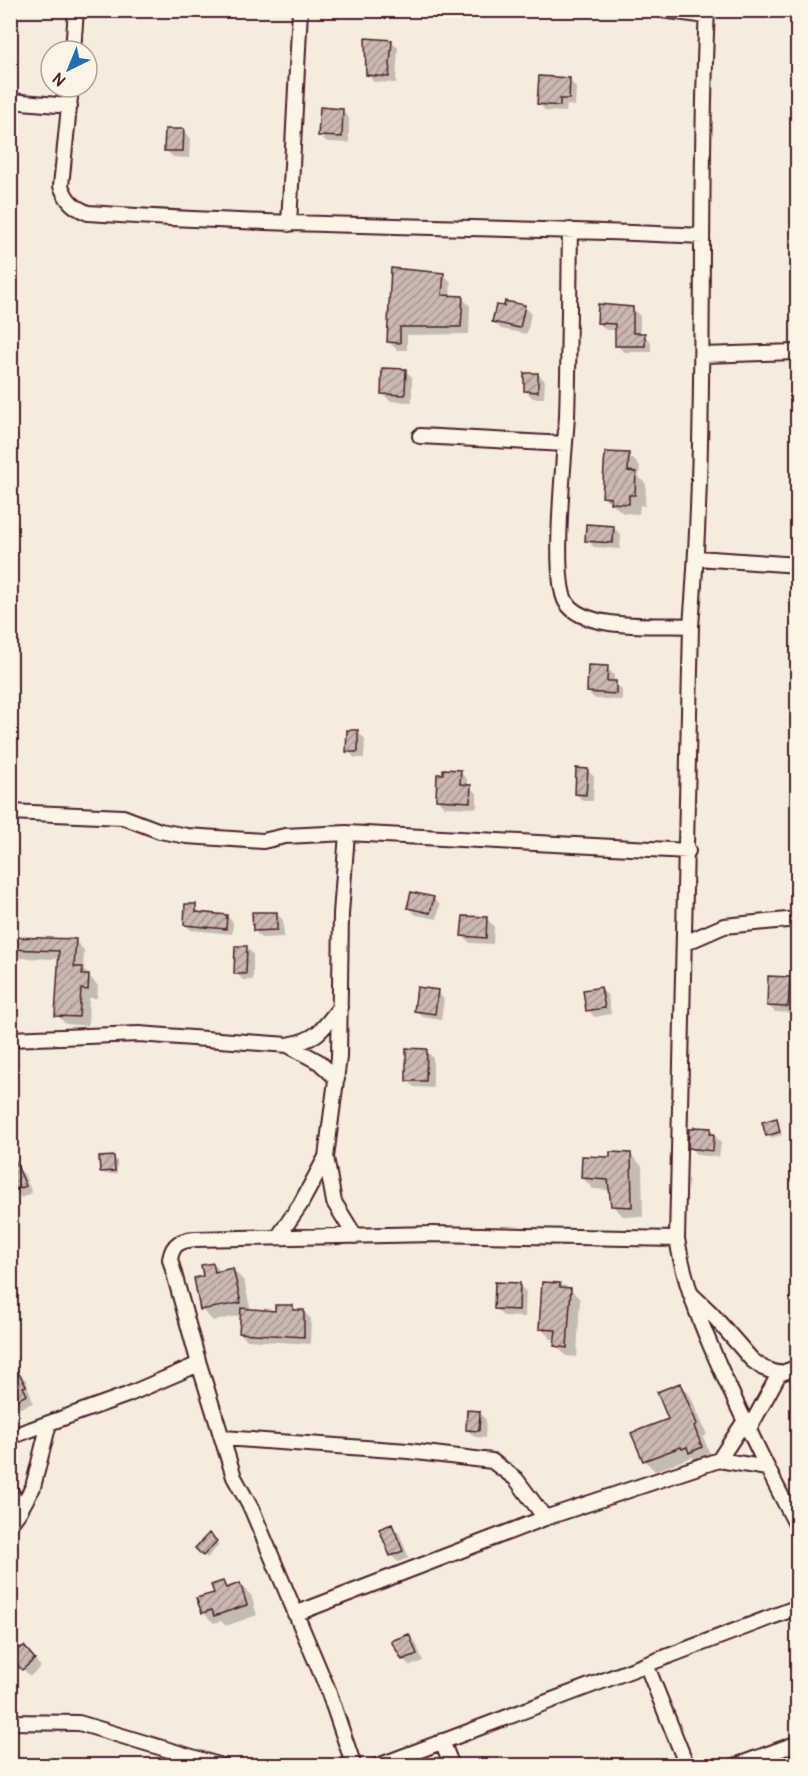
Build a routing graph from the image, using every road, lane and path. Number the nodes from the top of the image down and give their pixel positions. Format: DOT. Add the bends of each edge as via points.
graph roads {
  1 [pos="75,10"];
  2 [pos="300,10"];
  3 [pos="662,10"];
  4 [pos="707,13"];
  5 [pos="74,39"];
  6 [pos="70,99"];
  7 [pos="10,101"];
  8 [pos="70,106"];
  9 [pos="289,225"];
  10 [pos="570,230"];
  11 [pos="701,236"];
  12 [pos="798,352"];
  13 [pos="703,355"];
  14 [pos="420,436"];
  15 [pos="565,444"];
  16 [pos="697,558"];
  17 [pos="798,565"];
  18 [pos="692,626"];
  19 [pos="10,812"];
  20 [pos="347,833"];
  21 [pos="688,851"];
  22 [pos="798,919"];
  23 [pos="685,943"];
  24 [pos="340,1007"];
  25 [pos="10,1039"];
  26 [pos="288,1045"];
  27 [pos="337,1079"];
  28 [pos="326,1157"];
  29 [pos="355,1236"];
  30 [pos="278,1237"];
  31 [pos="677,1239"];
  32 [pos="687,1291"];
  33 [pos="199,1364"];
  34 [pos="798,1367"];
  35 [pos="779,1374"];
  36 [pos="49,1423"];
  37 [pos="746,1426"];
  38 [pos="10,1437"];
  39 [pos="223,1437"];
  40 [pos="719,1460"];
  41 [pos="767,1468"];
  42 [pos="10,1490"];
  43 [pos="15,1518"];
  44 [pos="544,1518"];
  45 [pos="798,1528"];
  46 [pos="798,1607"];
  47 [pos="295,1614"];
  48 [pos="646,1664"];
  49 [pos="10,1722"];
  50 [pos="442,1741"];
  51 [pos="798,1743"];
  52 [pos="222,1766"];
  53 [pos="354,1766"];
  54 [pos="378,1766"];
  55 [pos="452,1766"];
  56 [pos="687,1766"];
  57 [pos="735,1766"];
  1 -- 5 [label="street"];
  2 -- 9 [label="street"];
  3 -- 4 [label="street"];
  4 -- 11 [label="street"];
  6 -- 8 [label="street"];
  7 -- 8 [label="street"];
  8 -- 9 [label="street" via="61,186 75,208 88,213"];
  9 -- 10 [label="street"];
  10 -- 11 [label="street"];
  10 -- 15 [label="street"];
  11 -- 13 [label="street"];
  12 -- 13 [label="street"];
  13 -- 16 [label="street"];
  14 -- 15 [label="street"];
  15 -- 18 [label="street" via="558,563 566,602 597,622"];
  16 -- 17 [label="street"];
  16 -- 18 [label="street"];
  18 -- 21 [label="street"];
  19 -- 20 [label="street" via="123,817 160,831 198,837 263,841"];
  20 -- 21 [label="street"];
  20 -- 24 [label="street"];
  21 -- 23 [label="street"];
  22 -- 23 [label="street" via="724,926"];
  23 -- 31 [label="street"];
  24 -- 26 [label="street" via="318,1034"];
  24 -- 27 [label="street"];
  25 -- 26 [label="street" via="139,1034"];
  26 -- 27 [label="street" via="319,1062"];
  27 -- 28 [label="street"];
  28 -- 29 [label="street" via="334,1202"];
  28 -- 30 [label="street"];
  29 -- 30 [label="street"];
  29 -- 31 [label="street"];
  30 -- 33 [label="street" via="195,1239 179,1242 172,1249 170,1259"];
  31 -- 32 [label="street"];
  32 -- 35 [label="street" via="752,1360"];
  32 -- 37 [label="street"];
  33 -- 36 [label="street"];
  33 -- 39 [label="street"];
  34 -- 35 [label="street"];
  35 -- 37 [label="street"];
  36 -- 38 [label="street"];
  36 -- 43 [label="street" via="33,1487"];
  37 -- 40 [label="street"];
  37 -- 41 [label="street"];
  39 -- 44 [label="street" via="492,1461 516,1479"];
  39 -- 47 [label="street" via="234,1477 252,1510"];
  40 -- 41 [label="street"];
  40 -- 44 [label="street"];
  41 -- 45 [label="street"];
  42 -- 43 [label="street"];
  44 -- 47 [label="street"];
  46 -- 48 [label="street"];
  47 -- 53 [label="street"];
  48 -- 50 [label="street"];
  48 -- 56 [label="street"];
  49 -- 52 [label="street" via="79,1723"];
  50 -- 54 [label="street"];
  50 -- 55 [label="street"];
  51 -- 57 [label="street"];
}
